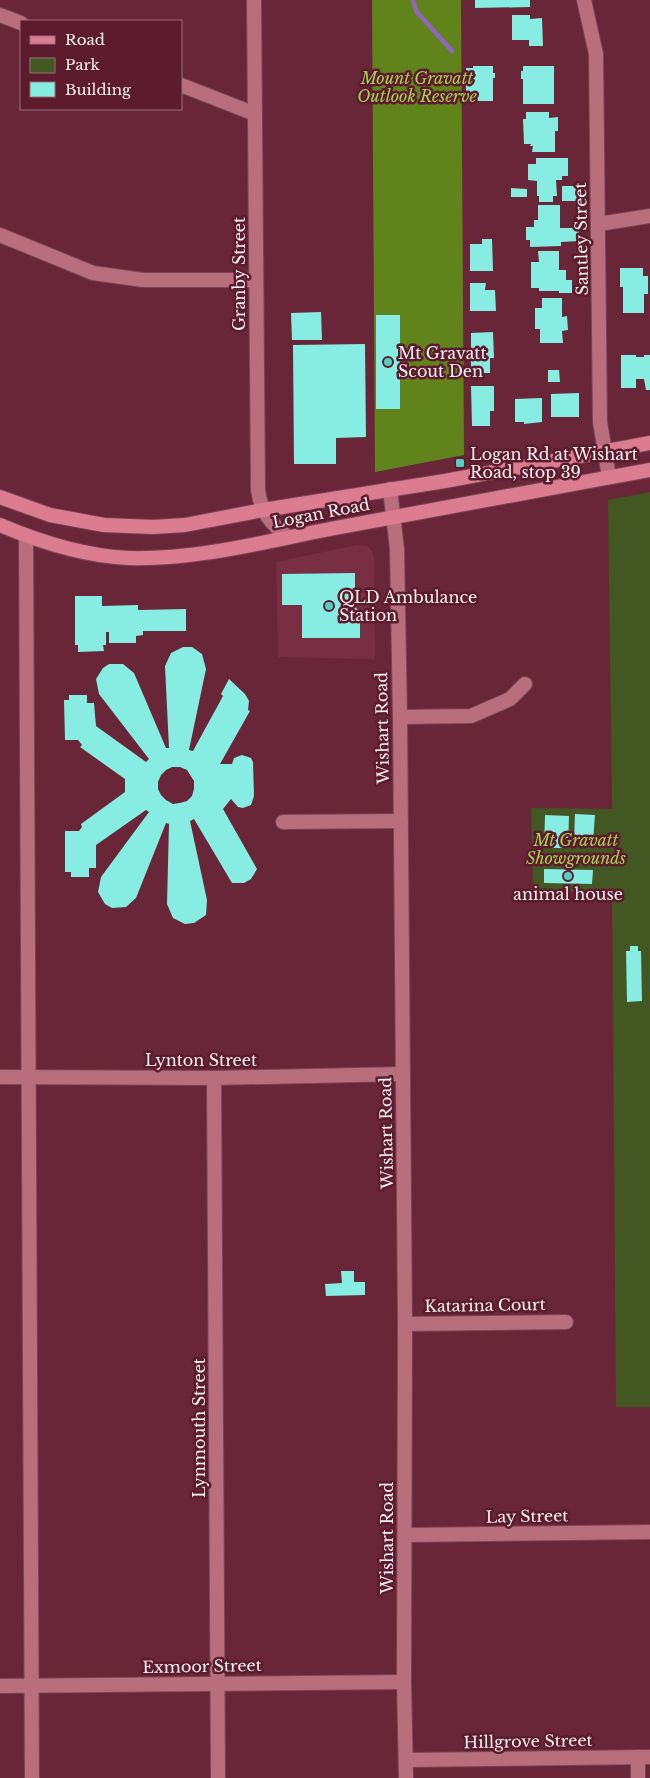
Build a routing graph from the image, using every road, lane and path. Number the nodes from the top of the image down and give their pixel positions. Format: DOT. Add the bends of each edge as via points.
graph roads {
  1 [pos="254,0"];
  2 [pos="584,0"];
  3 [pos="0,15"];
  4 [pos="20,23"];
  5 [pos="182,86"];
  6 [pos="255,114"];
  7 [pos="650,216"];
  8 [pos="599,224"];
  9 [pos="0,236"];
  10 [pos="256,280"];
  11 [pos="650,443"];
  12 [pos="604,451"];
  13 [pos="650,470"];
  14 [pos="609,477"];
  15 [pos="390,489"];
  16 [pos="0,497"];
  17 [pos="263,510"];
  18 [pos="393,517"];
  19 [pos="0,525"];
  20 [pos="26,536"];
  21 [pos="288,537"];
  22 [pos="525,684"];
  23 [pos="400,716"];
  24 [pos="401,821"];
  25 [pos="283,822"];
  26 [pos="402,1074"];
  27 [pos="0,1077"];
  28 [pos="29,1078"];
  29 [pos="214,1078"];
  30 [pos="566,1322"];
  31 [pos="405,1324"];
  32 [pos="650,1532"];
  33 [pos="404,1535"];
  34 [pos="404,1682"];
  35 [pos="217,1684"];
  36 [pos="0,1686"];
  37 [pos="31,1686"];
  38 [pos="644,1757"];
  39 [pos="406,1760"];
  40 [pos="32,1778"];
  41 [pos="218,1778"];
  42 [pos="406,1778"];
  43 [pos="638,1778"];
  1 -- 6 [label="street, Granby Street"];
  2 -- 8 [label="street, Santley Street" via="596,54"];
  3 -- 4 [label="street"];
  5 -- 6 [label="street"];
  6 -- 10 [label="street, Granby Street"];
  7 -- 8 [label="street"];
  8 -- 12 [label="street, Santley Street" via="600,422"];
  9 -- 10 [label="street" via="93,273 143,280"];
  10 -- 17 [label="street, Granby Street" via="258,490"];
  11 -- 12 [label="main road, Logan Road"];
  12 -- 14 [label="street, Santley Street"];
  12 -- 15 [label="main road, Logan Road"];
  13 -- 14 [label="main road, Logan Road"];
  14 -- 18 [label="main road, Logan Road"];
  15 -- 17 [label="main road, Logan Road"];
  15 -- 18 [label="street, Wishart Road"];
  16 -- 17 [label="main road, Logan Road" via="58,517 129,527 185,525"];
  17 -- 21 [label="street, Granby Street" via="274,526"];
  18 -- 21 [label="main road, Logan Road"];
  18 -- 23 [label="street, Wishart Road" via="397,556"];
  19 -- 20 [label="main road, Logan Road"];
  20 -- 21 [label="main road, Logan Road" via="82,552 127,558 212,553"];
  20 -- 28 [label="street"];
  22 -- 23 [label="street" via="510,700 471,716"];
  23 -- 24 [label="street, Wishart Road"];
  24 -- 25 [label="street"];
  24 -- 26 [label="street, Wishart Road"];
  26 -- 29 [label="street, Lynton Street"];
  26 -- 31 [label="street, Wishart Road"];
  27 -- 28 [label="street, Lynton Street"];
  28 -- 29 [label="street, Lynton Street"];
  28 -- 37 [label="street"];
  29 -- 35 [label="street, Lynmouth Street"];
  30 -- 31 [label="street, Katarina Court"];
  31 -- 33 [label="street, Wishart Road"];
  32 -- 33 [label="street, Lay Street"];
  33 -- 34 [label="street, Wishart Road"];
  34 -- 35 [label="street, Exmoor Street"];
  34 -- 39 [label="street, Wishart Road"];
  35 -- 37 [label="street, Exmoor Street"];
  35 -- 41 [label="street, Lynmouth Street"];
  36 -- 37 [label="street, Exmoor Street"];
  37 -- 40 [label="street"];
  38 -- 39 [label="street, Hillgrove Street"];
  38 -- 43 [label="street"];
  39 -- 42 [label="street, Wishart Road"];
}
